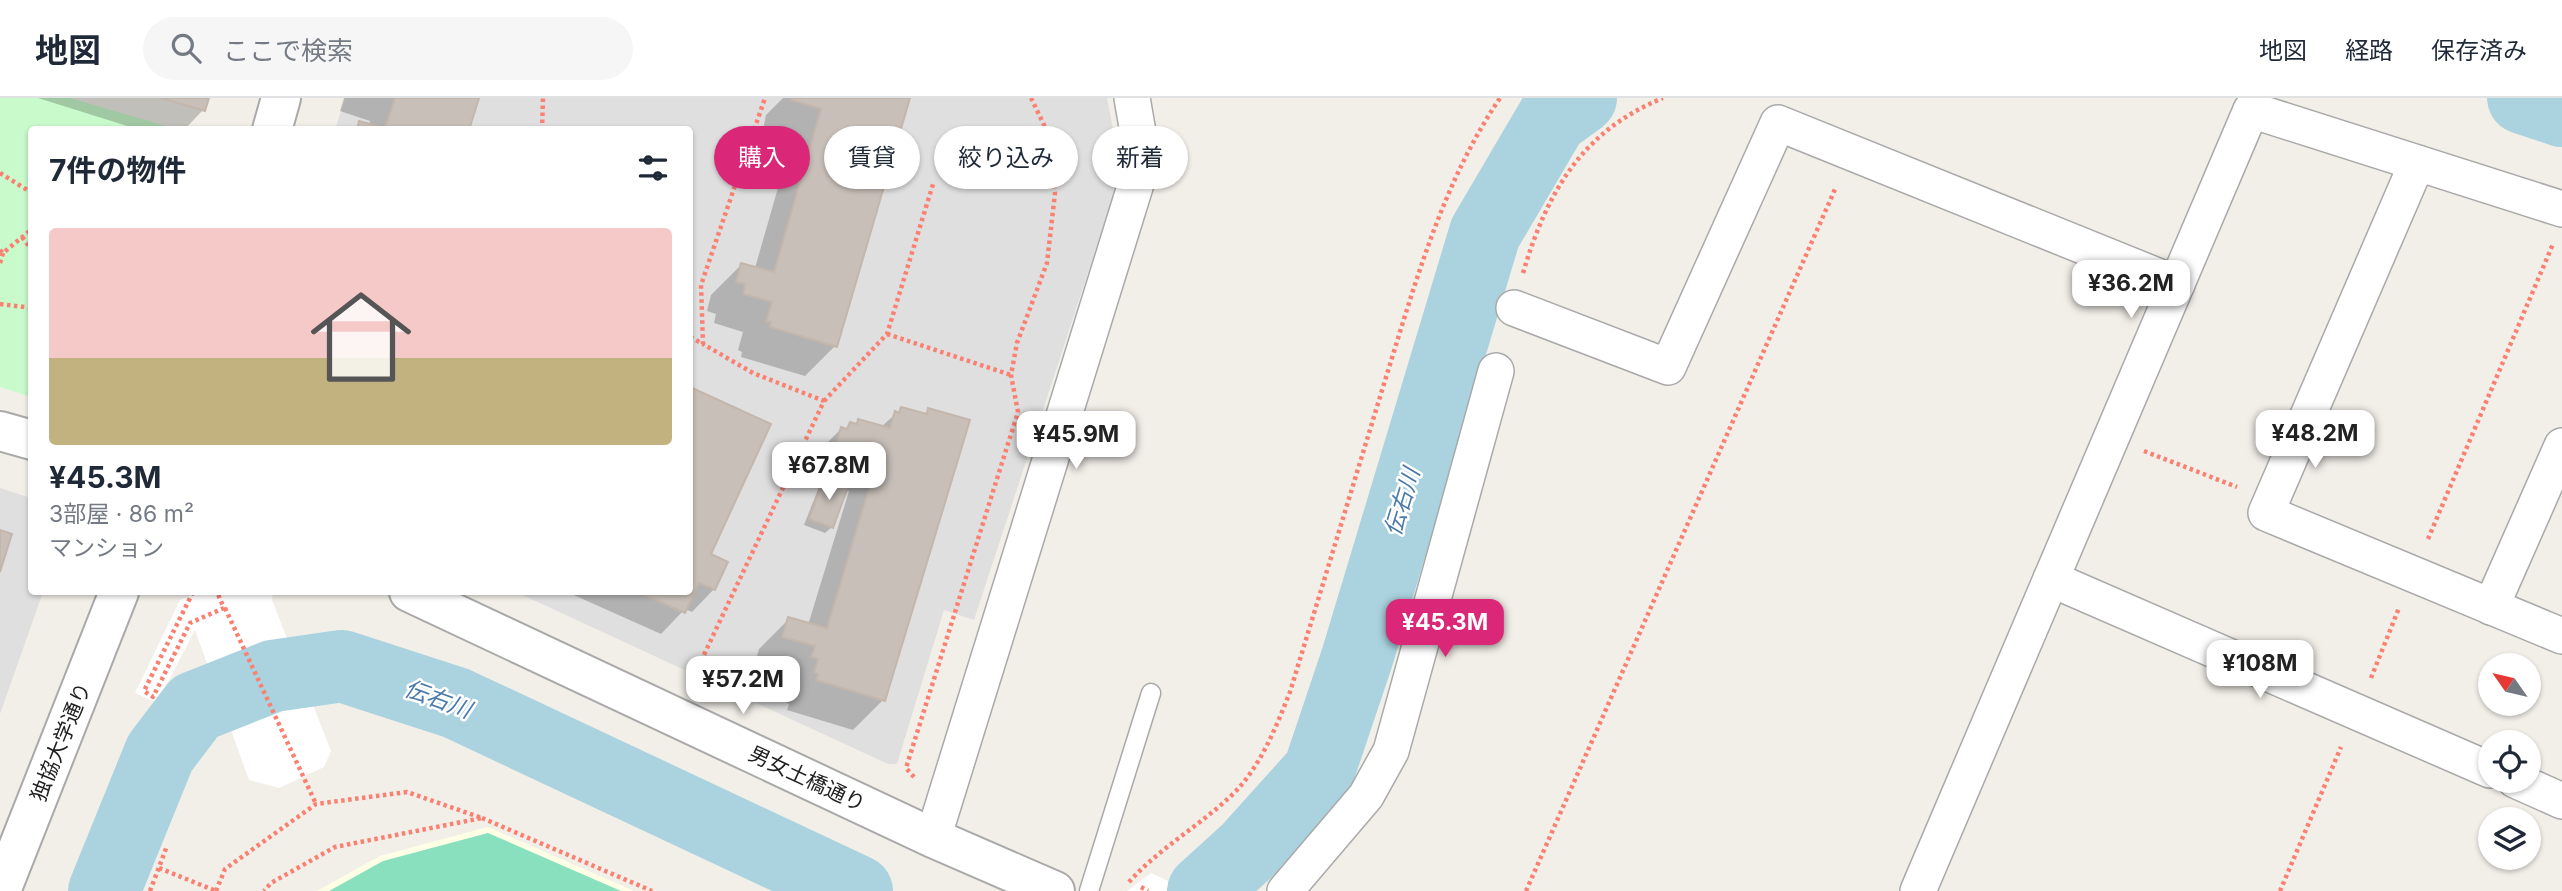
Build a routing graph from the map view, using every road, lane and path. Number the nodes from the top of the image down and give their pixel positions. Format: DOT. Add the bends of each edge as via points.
graph roads {
  1 [pos="281,98"];
  2 [pos="543,98"];
  3 [pos="765,98"];
  4 [pos="1031,98"];
  5 [pos="1132,98"];
  6 [pos="1500,98"];
  7 [pos="1662,98"];
  8 [pos="2249,104"];
  9 [pos="273,126"];
  10 [pos="542,126"];
  11 [pos="1852,153"];
  12 [pos="2417,163"];
  13 [pos="0,173"];
  14 [pos="934,181"];
  15 [pos="28,190"];
  16 [pos="2562,209"];
  17 [pos="28,232"];
  18 [pos="22,237"];
  19 [pos="28,245"];
  20 [pos="2,251"];
  21 [pos="0,264"];
  22 [pos="2177,284"];
  23 [pos="0,304"];
  24 [pos="28,307"];
  25 [pos="1514,308"];
  26 [pos="887,334"];
  27 [pos="693,339"];
  28 [pos="703,344"];
  29 [pos="1496,371"];
  30 [pos="1011,375"];
  31 [pos="824,401"];
  32 [pos="0,431"];
  33 [pos="28,439"];
  34 [pos="2111,439"];
  35 [pos="2562,446"];
  36 [pos="2272,500"];
  37 [pos="2051,579"];
  38 [pos="117,595"];
  39 [pos="192,595"];
  40 [pos="218,595"];
  41 [pos="415,595"];
  42 [pos="2491,607"];
  43 [pos="225,608"];
  44 [pos="2562,636"];
  45 [pos="691,680"];
  46 [pos="1152,693"];
  47 [pos="2478,765"];
  48 [pos="921,786"];
  49 [pos="2541,792"];
  50 [pos="2562,801"];
  51 [pos="316,804"];
  52 [pos="482,818"];
  53 [pos="933,838"];
  54 [pos="167,846"];
  55 [pos="159,867"];
  56 [pos="1129,882"];
  57 [pos="1141,887"];
  58 [pos="1,891"];
  59 [pos="150,891"];
  60 [pos="216,891"];
  61 [pos="264,891"];
  62 [pos="652,891"];
  63 [pos="1055,891"];
  64 [pos="1089,891"];
  65 [pos="1148,891"];
  66 [pos="1285,891"];
  67 [pos="1526,891"];
  68 [pos="1918,891"];
  1 -- 9 [label="street"];
  2 -- 10 [label="path"];
  3 -- 28 [label="path" via="701,285"];
  4 -- 30 [label="path" via="1046,129 1055,193 1047,263 1017,343"];
  5 -- 53 [label="street" via="1143,161"];
  6 -- 56 [label="path" via="1446,195 1290,692 1273,733 1236,790"];
  7 -- 25 [label="path" via="1636,109 1597,137 1566,172 1546,211"];
  8 -- 12 [label="street"];
  8 -- 22 [label="street"];
  11 -- 22 [label="street"];
  11 -- 25 [label="street" via="1778,123 1668,367"];
  11 -- 67 [label="path"];
  12 -- 16 [label="street"];
  12 -- 36 [label="street"];
  13 -- 15 [label="path"];
  14 -- 26 [label="path"];
  17 -- 18 [label="path"];
  18 -- 19 [label="path"];
  18 -- 20 [label="path"];
  20 -- 21 [label="path"];
  22 -- 34 [label="street"];
  23 -- 24 [label="path"];
  26 -- 30 [label="path"];
  26 -- 31 [label="path"];
  27 -- 28 [label="path"];
  28 -- 31 [label="path" via="753,373"];
  29 -- 66 [label="street" via="1391,751 1366,796"];
  30 -- 48 [label="path" via="1018,412 906,768"];
  31 -- 45 [label="path"];
  32 -- 33 [label="street"];
  34 -- 36 [label="path"];
  34 -- 37 [label="street"];
  35 -- 42 [label="street"];
  36 -- 42 [label="street" via="2266,513"];
  37 -- 47 [label="street"];
  37 -- 68 [label="street"];
  38 -- 58 [label="street, 独協大学通り"];
  39 -- 43 [label="path" via="144,691 153,697 190,623"];
  40 -- 43 [label="path"];
  41 -- 53 [label="street, 男女土橋通り"];
  42 -- 44 [label="street"];
  43 -- 51 [label="path"];
  46 -- 64 [label="lane"];
  49 -- 50 [label="street"];
  51 -- 52 [label="path" via="407,792"];
  51 -- 60 [label="path" via="225,869"];
  52 -- 61 [label="path" via="335,847"];
  52 -- 62 [label="path"];
  53 -- 63 [label="street, 男女土橋通り"];
  54 -- 55 [label="path"];
  55 -- 59 [label="path"];
  55 -- 60 [label="path"];
  57 -- 65 [label="path"];
}
